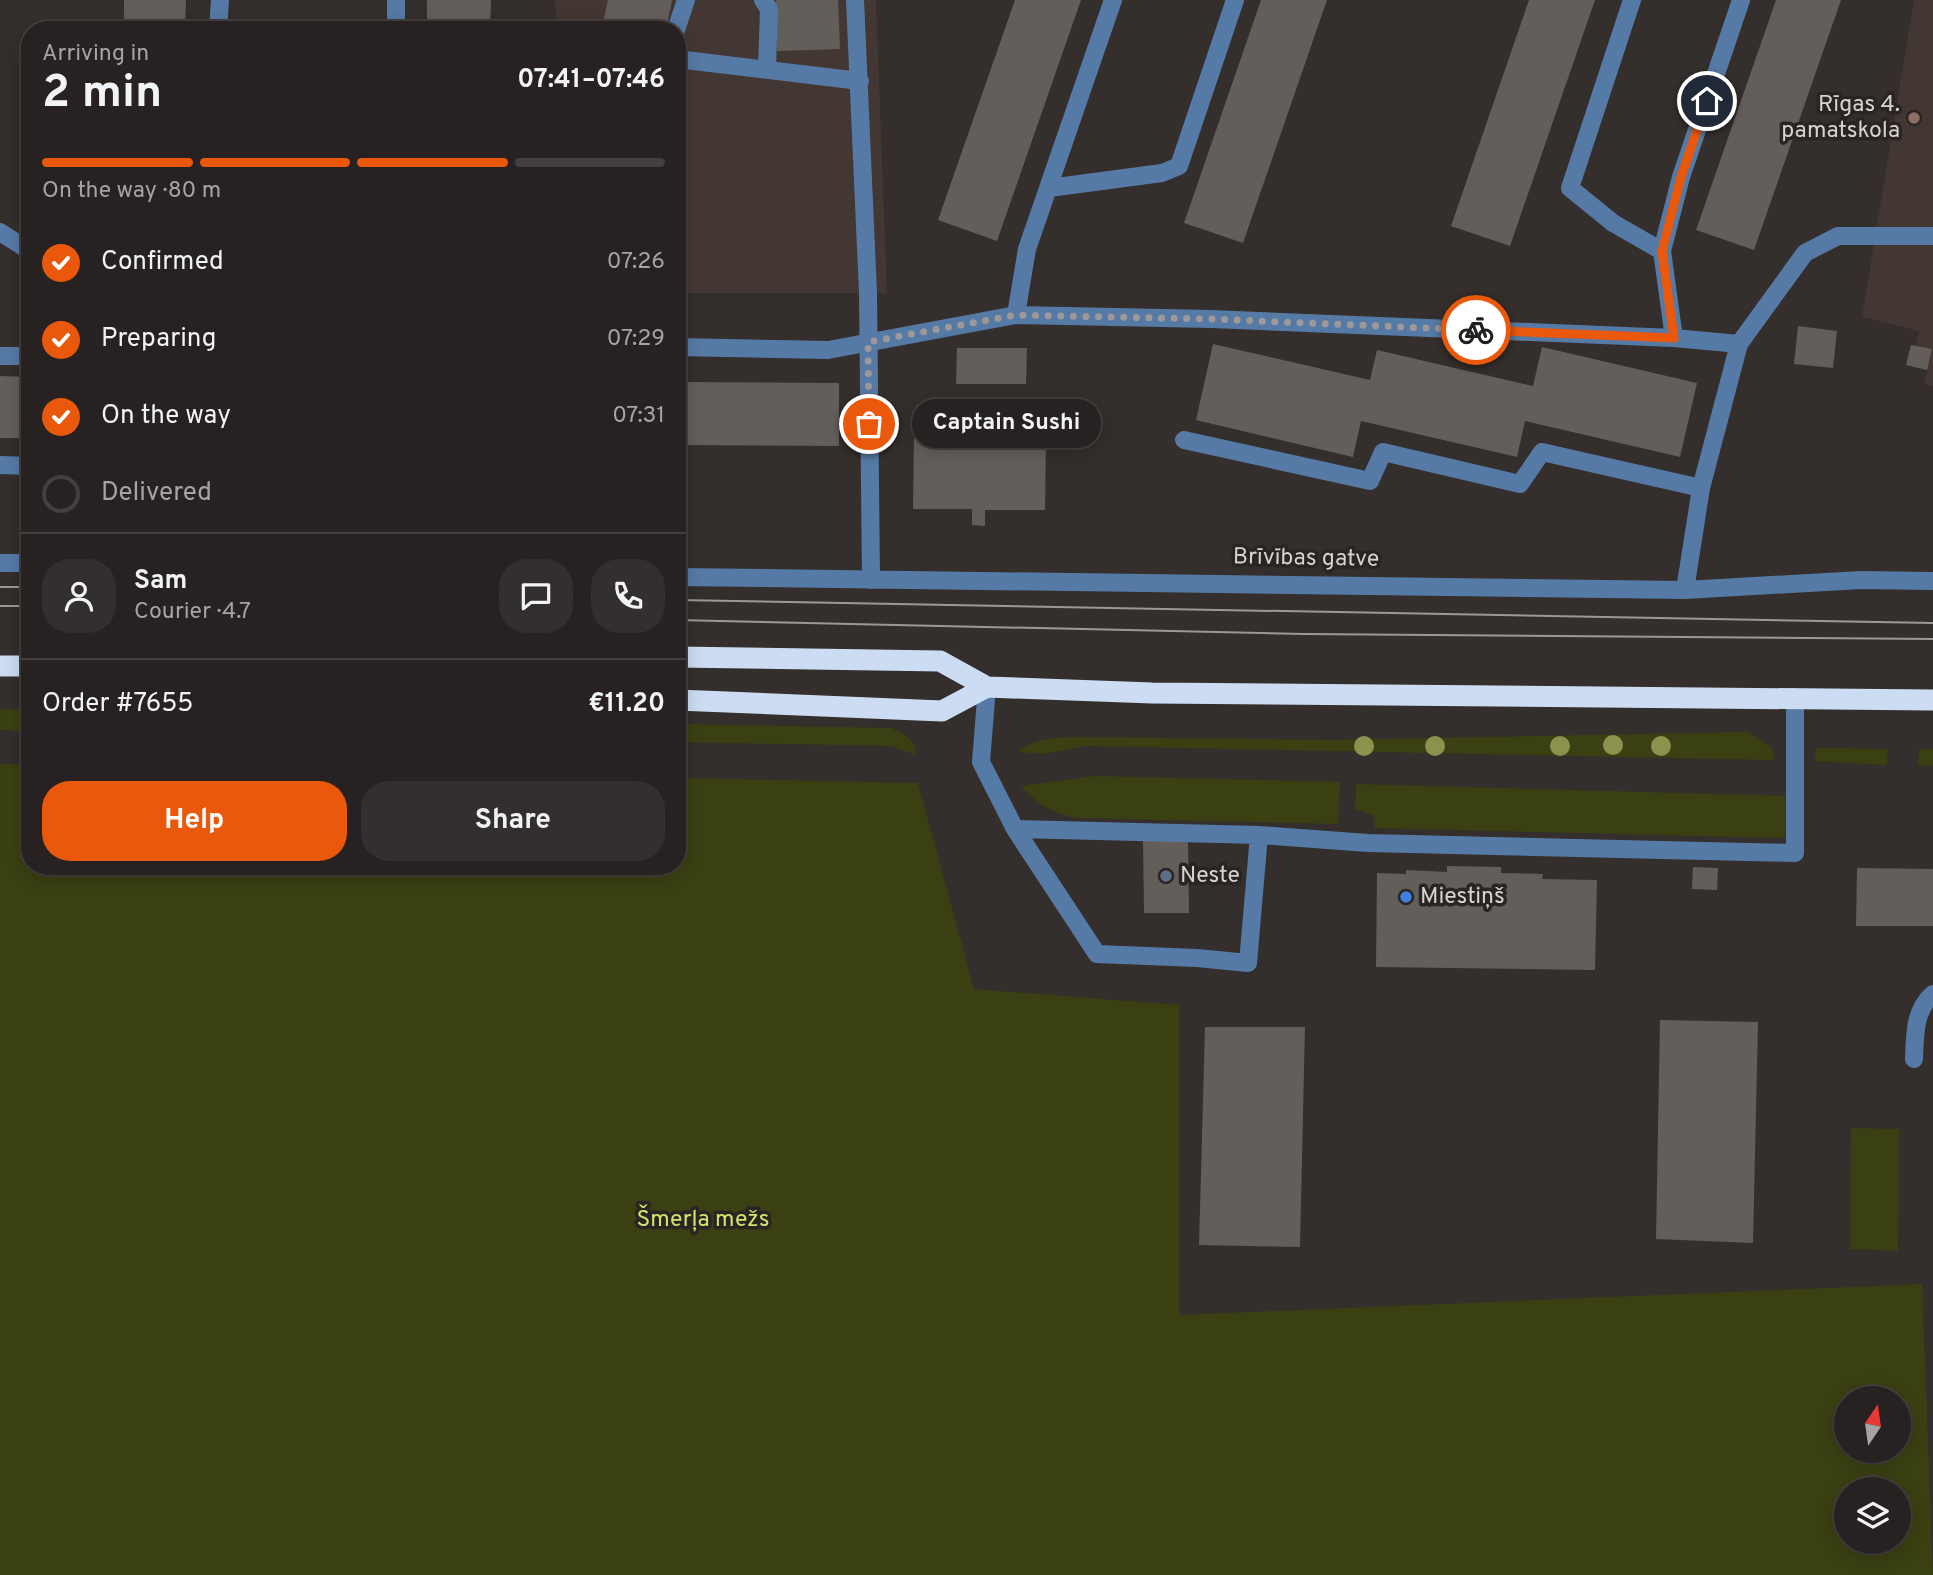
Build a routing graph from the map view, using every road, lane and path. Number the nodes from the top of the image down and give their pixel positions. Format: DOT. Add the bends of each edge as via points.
graph roads {
  1 [pos="220,0"];
  2 [pos="396,0"];
  3 [pos="686,0"];
  4 [pos="763,0"];
  5 [pos="855,0"];
  6 [pos="1112,0"];
  7 [pos="1235,0"];
  8 [pos="1632,0"];
  9 [pos="1741,0"];
  10 [pos="219,21"];
  11 [pos="396,21"];
  12 [pos="679,21"];
  13 [pos="686,60"];
  14 [pos="767,69"];
  15 [pos="859,81"];
  16 [pos="1049,188"];
  17 [pos="0,232"];
  18 [pos="1933,236"];
  19 [pos="21,245"];
  20 [pos="1662,251"];
  21 [pos="1016,315"];
  22 [pos="1674,338"];
  23 [pos="868,342"];
  24 [pos="1740,344"];
  25 [pos="686,347"];
  26 [pos="0,356"];
  27 [pos="21,356"];
  28 [pos="1184,440"];
  29 [pos="0,465"];
  30 [pos="21,466"];
  31 [pos="1701,488"];
  32 [pos="0,563"];
  33 [pos="21,564"];
  34 [pos="686,577"];
  35 [pos="871,580"];
  36 [pos="1933,581"];
  37 [pos="1685,590"];
  38 [pos="686,657"];
  39 [pos="0,666"];
  40 [pos="21,666"];
  41 [pos="987,688"];
  42 [pos="1795,697"];
  43 [pos="686,700"];
  44 [pos="1933,700"];
  45 [pos="1014,829"];
  46 [pos="1259,835"];
  47 [pos="1933,994"];
  48 [pos="1914,1059"];
  1 -- 10 [label="street"];
  2 -- 11 [label="street"];
  3 -- 12 [label="street"];
  4 -- 14 [label="street" via="769,9"];
  5 -- 15 [label="street"];
  6 -- 16 [label="street"];
  7 -- 16 [label="street" via="1179,166 1163,173"];
  8 -- 20 [label="street" via="1570,188 1613,223"];
  9 -- 20 [label="street" via="1681,177"];
  13 -- 14 [label="street"];
  14 -- 15 [label="street"];
  15 -- 23 [label="street"];
  16 -- 21 [label="street" via="1027,249"];
  17 -- 19 [label="street"];
  18 -- 24 [label="street" via="1838,236 1805,253"];
  20 -- 22 [label="street"];
  21 -- 22 [label="street"];
  21 -- 23 [label="street"];
  22 -- 24 [label="street"];
  23 -- 25 [label="street" via="828,350"];
  23 -- 35 [label="street"];
  24 -- 31 [label="street"];
  26 -- 27 [label="street"];
  28 -- 31 [label="street" via="1370,481 1383,452 1520,484 1542,452"];
  29 -- 30 [label="street"];
  31 -- 37 [label="street"];
  32 -- 33 [label="street"];
  34 -- 35 [label="street, Brīvības gatve"];
  35 -- 37 [label="street, Brīvības gatve"];
  36 -- 37 [label="street, Brīvības gatve" via="1861,580"];
  38 -- 41 [label="highway" via="940,661"];
  39 -- 40 [label="highway"];
  41 -- 42 [label="highway"];
  41 -- 43 [label="highway" via="942,711"];
  41 -- 45 [label="street" via="981,762"];
  42 -- 44 [label="highway"];
  42 -- 46 [label="street" via="1795,853 1368,844"];
  45 -- 46 [label="street"];
  45 -- 46 [label="street" via="1097,954 1248,963"];
  47 -- 48 [label="street" via="1917,1019"];
}
